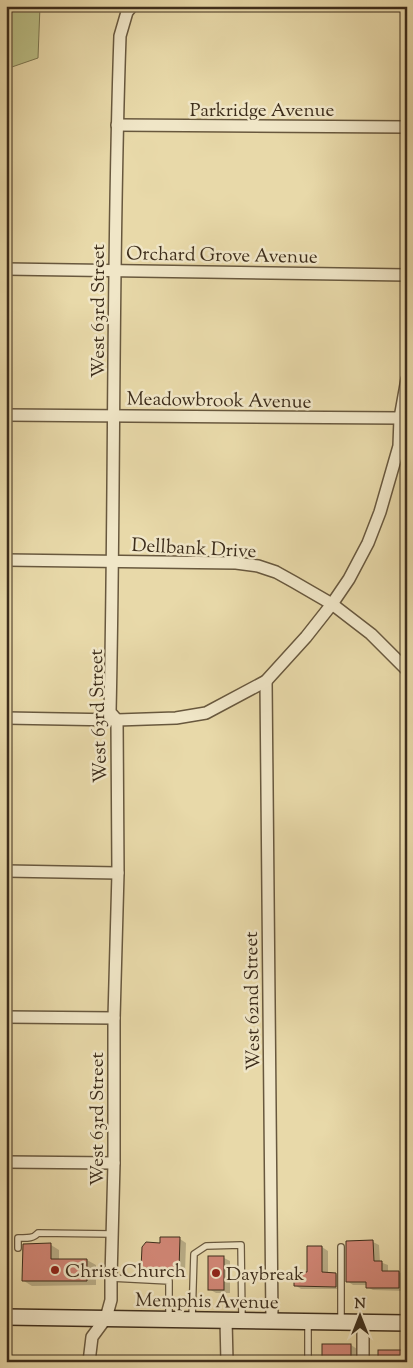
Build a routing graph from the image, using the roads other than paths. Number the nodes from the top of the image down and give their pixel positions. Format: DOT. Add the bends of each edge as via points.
graph roads {
  1 [pos="132,6"];
  2 [pos="117,125"];
  3 [pos="407,128"];
  4 [pos="6,269"];
  5 [pos="114,270"];
  6 [pos="407,274"];
  7 [pos="407,379"];
  8 [pos="6,415"];
  9 [pos="114,416"];
  10 [pos="400,418"];
  11 [pos="6,560"];
  12 [pos="113,562"];
  13 [pos="332,604"];
  14 [pos="407,670"];
  15 [pos="266,681"];
  16 [pos="6,718"];
  17 [pos="117,720"];
  18 [pos="6,872"];
  19 [pos="118,873"];
  20 [pos="6,1017"];
  21 [pos="114,1018"];
  22 [pos="6,1162"];
  23 [pos="114,1163"];
  24 [pos="112,1234"];
  25 [pos="340,1247"];
  26 [pos="18,1248"];
  27 [pos="111,1278"];
  28 [pos="6,1316"];
  29 [pos="106,1318"];
  30 [pos="169,1319"];
  31 [pos="192,1320"];
  32 [pos="226,1320"];
  33 [pos="242,1321"];
  34 [pos="272,1322"];
  35 [pos="308,1322"];
  36 [pos="341,1322"];
  37 [pos="363,1323"];
  38 [pos="407,1323"];
  39 [pos="89,1362"];
  40 [pos="226,1362"];
  41 [pos="308,1362"];
  42 [pos="363,1362"];
  1 -- 2 [label="street, West 63rd Street" via="120,36"];
  2 -- 3 [label="street, Parkridge Avenue"];
  2 -- 5 [label="street, West 63rd Street"];
  4 -- 5 [label="street, Orchard Grove Avenue"];
  5 -- 6 [label="street, Orchard Grove Avenue"];
  5 -- 9 [label="street, West 63rd Street"];
  7 -- 10 [label="street"];
  8 -- 9 [label="street, Meadowbrook Avenue"];
  9 -- 10 [label="street, Meadowbrook Avenue"];
  9 -- 12 [label="street, West 63rd Street"];
  10 -- 13 [label="street" via="399,446 380,512 353,572"];
  11 -- 12 [label="street, Dellbank Drive"];
  12 -- 13 [label="street, Dellbank Drive" via="258,566 276,572"];
  12 -- 17 [label="street, West 63rd Street" via="110,712"];
  13 -- 14 [label="street, Dellbank Drive" via="371,634"];
  13 -- 15 [label="street"];
  15 -- 17 [label="street" via="206,713 176,718"];
  15 -- 34 [label="street, West 62nd Street"];
  16 -- 17 [label="street"];
  17 -- 19 [label="street, West 63rd Street"];
  18 -- 19 [label="street"];
  19 -- 21 [label="street, West 63rd Street"];
  20 -- 21 [label="street"];
  21 -- 23 [label="street, West 63rd Street"];
  22 -- 23 [label="street"];
  23 -- 24 [label="street, West 63rd Street"];
  24 -- 26 [label="lane" via="38,1233 18,1238"];
  24 -- 27 [label="street, West 63rd Street"];
  25 -- 36 [label="lane"];
  27 -- 29 [label="street, West 63rd Street" via="111,1300"];
  27 -- 30 [label="lane" via="169,1281"];
  28 -- 29 [label="main road, Memphis Avenue"];
  29 -- 30 [label="main road, Memphis Avenue"];
  29 -- 39 [label="street, West 63rd Street" via="92,1337"];
  30 -- 31 [label="main road, Memphis Avenue"];
  31 -- 32 [label="main road, Memphis Avenue"];
  31 -- 33 [label="lane" via="194,1254 206,1246 241,1245"];
  32 -- 33 [label="main road, Memphis Avenue"];
  32 -- 40 [label="street"];
  33 -- 34 [label="main road, Memphis Avenue"];
  34 -- 35 [label="main road, Memphis Avenue"];
  35 -- 36 [label="main road, Memphis Avenue"];
  35 -- 41 [label="lane"];
  36 -- 37 [label="main road, Memphis Avenue"];
  37 -- 38 [label="main road, Memphis Avenue"];
  37 -- 42 [label="street"];
}
